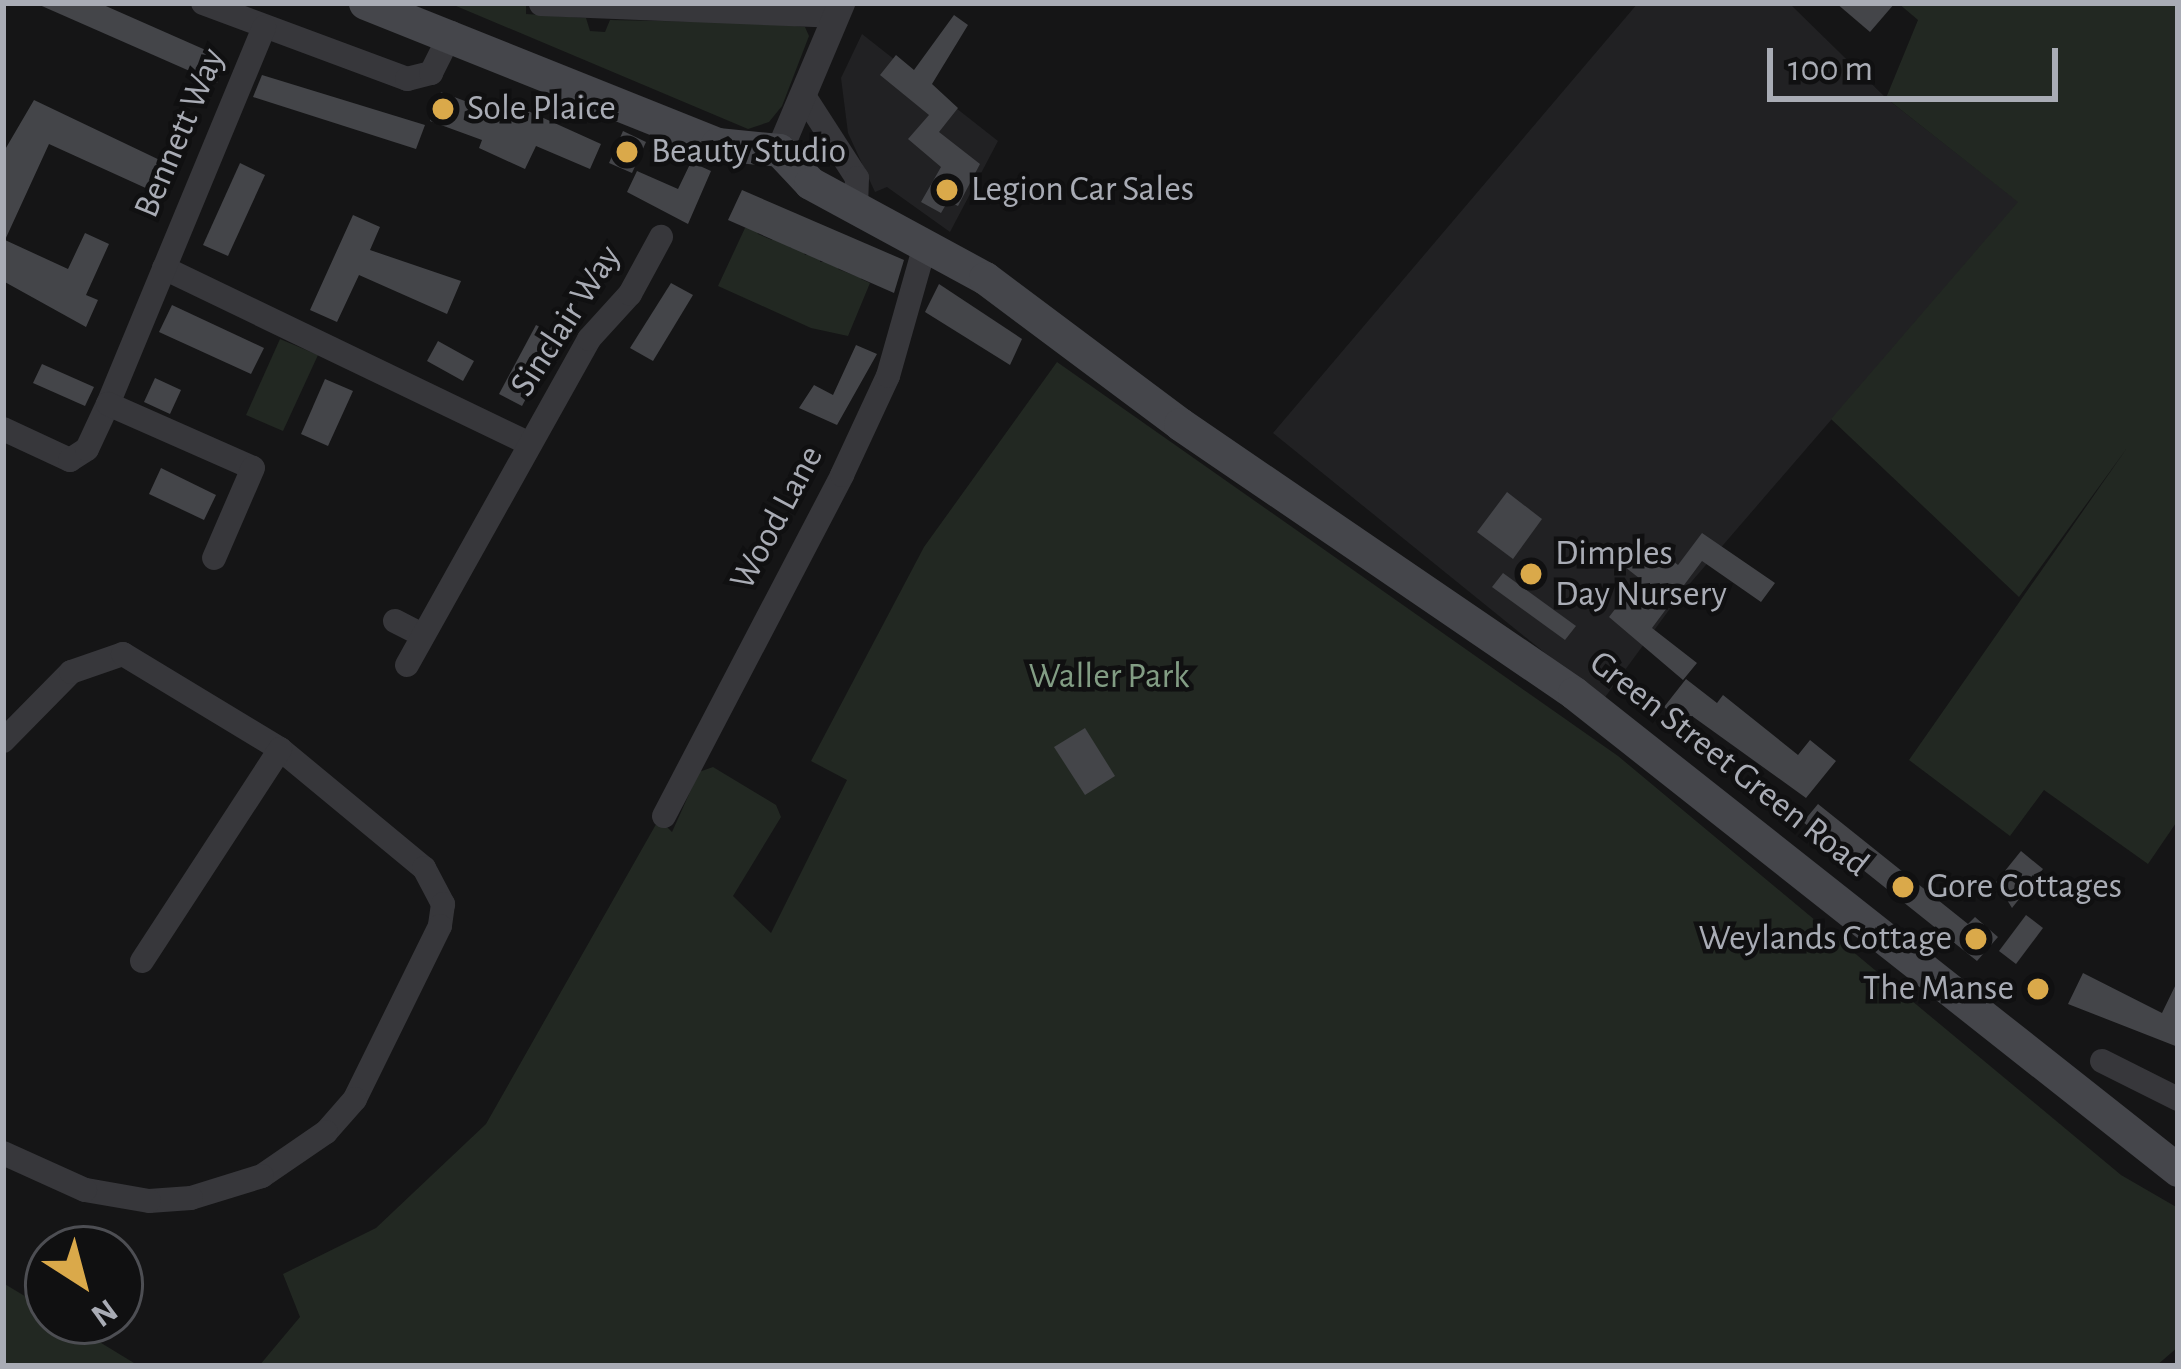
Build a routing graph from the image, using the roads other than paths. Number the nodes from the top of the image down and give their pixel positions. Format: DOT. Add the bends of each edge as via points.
graph roads {
  1 [pos="203,3"];
  2 [pos="365,3"];
  3 [pos="541,4"];
  4 [pos="838,9"];
  5 [pos="264,27"];
  6 [pos="451,33"];
  7 [pos="806,99"];
  8 [pos="778,150"];
  9 [pos="856,205"];
  10 [pos="661,237"];
  11 [pos="926,242"];
  12 [pos="164,268"];
  13 [pos="380,366"];
  14 [pos="107,404"];
  15 [pos="3,429"];
  16 [pos="530,444"];
  17 [pos="214,558"];
  18 [pos="395,621"];
  19 [pos="423,635"];
  20 [pos="407,665"];
  21 [pos="3,741"];
  22 [pos="280,749"];
  23 [pos="664,816"];
  24 [pos="142,962"];
  25 [pos="2102,1060"];
  26 [pos="2178,1099"];
  27 [pos="3,1153"];
  28 [pos="2178,1170"];
  1 -- 5 [label="street"];
  2 -- 6 [label="main road"];
  3 -- 4 [label="street"];
  4 -- 7 [label="street"];
  5 -- 6 [label="street" via="419,79 438,64"];
  5 -- 12 [label="street, Bennett Way"];
  6 -- 8 [label="main road" via="717,144"];
  7 -- 8 [label="street"];
  7 -- 9 [label="street" via="860,187"];
  8 -- 9 [label="main road, Green Street Green Road" via="810,183"];
  9 -- 11 [label="main road, Green Street Green Road"];
  10 -- 16 [label="street, Sinclair Way"];
  11 -- 23 [label="street, Wood Lane" via="888,376"];
  11 -- 28 [label="main road, Green Street Green Road" via="1574,693"];
  12 -- 13 [label="street, Bennett Way"];
  12 -- 14 [label="street, Bennett Way"];
  13 -- 16 [label="street, Sinclair Way"];
  14 -- 15 [label="street, Bennett Way" via="87,449 70,460"];
  14 -- 17 [label="street" via="254,468"];
  16 -- 19 [label="street, Sinclair Way"];
  18 -- 19 [label="street"];
  19 -- 20 [label="street, Sinclair Way"];
  21 -- 22 [label="street" via="70,672 123,654"];
  22 -- 24 [label="street"];
  22 -- 27 [label="street" via="424,868 442,904 440,926 355,1099 296,1157 191,1198 85,1190"];
  25 -- 26 [label="street"];
}
